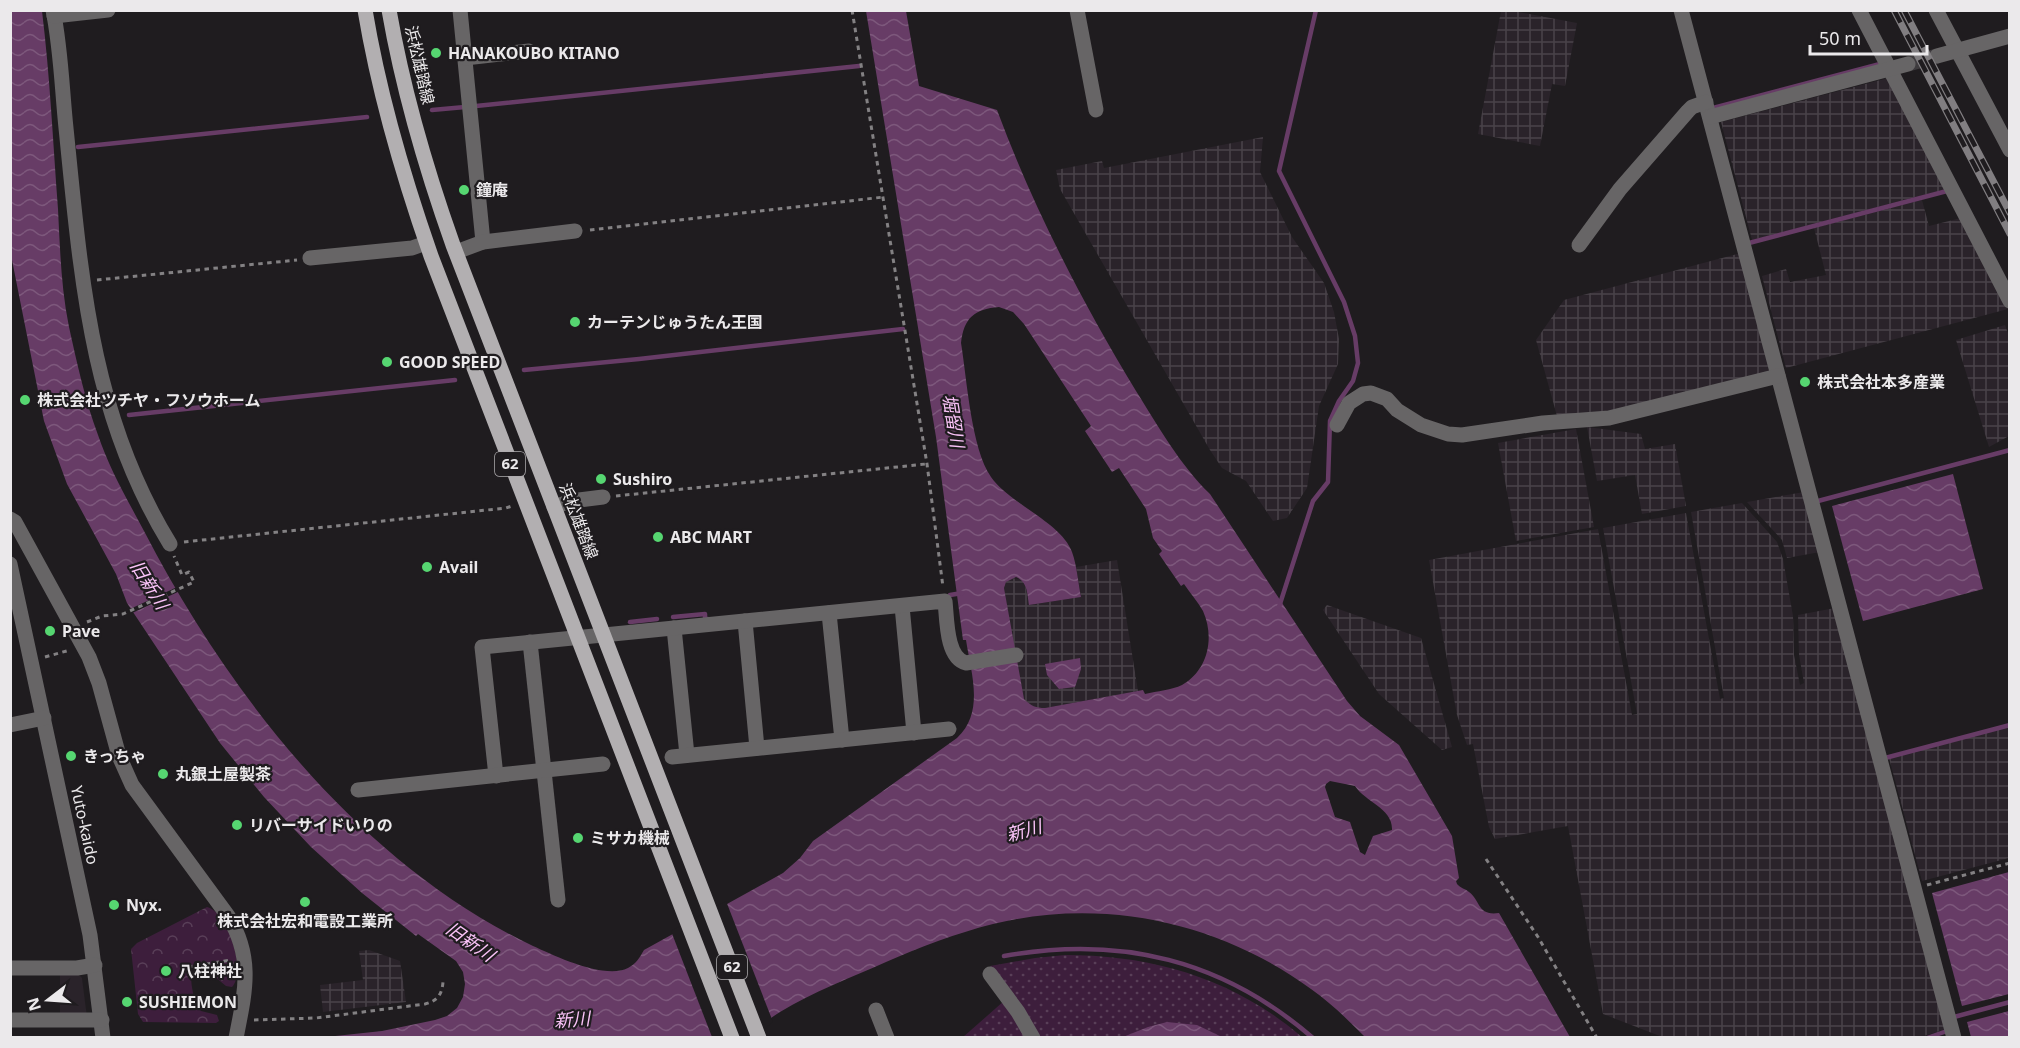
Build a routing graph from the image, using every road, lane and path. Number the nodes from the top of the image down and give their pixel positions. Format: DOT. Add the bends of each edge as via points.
graph roads {
  1 [pos="108,10"];
  2 [pos="364,10"];
  3 [pos="389,10"];
  4 [pos="460,10"];
  5 [pos="852,10"];
  6 [pos="1077,10"];
  7 [pos="1681,10"];
  8 [pos="1859,10"];
  9 [pos="1936,10"];
  10 [pos="54,13"];
  11 [pos="2010,36"];
  12 [pos="1956,50"];
  13 [pos="529,51"];
  14 [pos="1937,56"];
  15 [pos="465,58"];
  16 [pos="1908,64"];
  17 [pos="1889,69"];
  18 [pos="1096,110"];
  19 [pos="1708,110"];
  20 [pos="2010,150"];
  21 [pos="884,197"];
  22 [pos="575,231"];
  23 [pos="483,242"];
  24 [pos="426,243"];
  25 [pos="1579,245"];
  26 [pos="456,252"];
  27 [pos="310,258"];
  28 [pos="82,282"];
  29 [pos="2010,302"];
  30 [pos="1778,376"];
  31 [pos="1337,425"];
  32 [pos="927,464"];
  33 [pos="603,497"];
  34 [pos="524,501"];
  35 [pos="554,507"];
  36 [pos="10,519"];
  37 [pos="170,544"];
  38 [pos="10,564"];
  39 [pos="182,575"];
  40 [pos="945,601"];
  41 [pos="902,606"];
  42 [pos="829,613"];
  43 [pos="102,616"];
  44 [pos="745,621"];
  45 [pos="674,628"];
  46 [pos="604,635"];
  47 [pos="577,638"];
  48 [pos="530,642"];
  49 [pos="82,643"];
  50 [pos="1016,655"];
  51 [pos="31,660"];
  52 [pos="44,718"];
  53 [pos="10,725"];
  54 [pos="949,729"];
  55 [pos="914,733"];
  56 [pos="842,740"];
  57 [pos="758,748"];
  58 [pos="603,764"];
  59 [pos="544,771"];
  60 [pos="496,776"];
  61 [pos="358,790"];
  62 [pos="1486,859"];
  63 [pos="2010,863"];
  64 [pos="1914,888"];
  65 [pos="558,900"];
  66 [pos="245,958"];
  67 [pos="95,965"];
  68 [pos="188,967"];
  69 [pos="10,968"];
  70 [pos="990,974"];
  71 [pos="443,982"];
  72 [pos="876,1010"];
  73 [pos="10,1020"];
  74 [pos="239,1027"];
  75 [pos="103,1028"];
  76 [pos="732,1038"];
  77 [pos="759,1038"];
  78 [pos="887,1038"];
  79 [pos="1033,1038"];
  80 [pos="1597,1038"];
  81 [pos="1954,1038"];
  1 -- 10 [label="street"];
  2 -- 24 [label="main road, 62" via="391,128"];
  3 -- 26 [label="main road, 浜松雄踏線 / 62" via="415,124"];
  4 -- 15 [label="street"];
  5 -- 21 [label="path"];
  6 -- 18 [label="street"];
  7 -- 19 [label="street"];
  8 -- 17 [label="street"];
  9 -- 12 [label="street"];
  10 -- 28 [label="street"];
  11 -- 12 [label="street"];
  12 -- 14 [label="street"];
  12 -- 20 [label="street"];
  13 -- 15 [label="street"];
  15 -- 23 [label="street"];
  16 -- 17 [label="street"];
  17 -- 19 [label="street"];
  17 -- 29 [label="street"];
  19 -- 25 [label="street" via="1692,107 1688,111 1620,189"];
  19 -- 30 [label="street"];
  21 -- 22 [label="path"];
  21 -- 32 [label="path"];
  22 -- 23 [label="street"];
  23 -- 26 [label="street"];
  24 -- 27 [label="street" via="412,248"];
  24 -- 34 [label="main road, 62"];
  26 -- 35 [label="main road, 浜松雄踏線 / 62"];
  27 -- 28 [label="path"];
  28 -- 37 [label="street" via="96,357 117,431 142,494"];
  30 -- 31 [label="street" via="1621,416 1462,435 1421,425 1387,399 1371,393 1349,403"];
  30 -- 64 [label="street"];
  32 -- 33 [label="path"];
  32 -- 40 [label="path"];
  33 -- 35 [label="street"];
  34 -- 37 [label="path" via="506,508"];
  34 -- 47 [label="main road, 62"];
  35 -- 46 [label="main road, 浜松雄踏線 / 62"];
  36 -- 49 [label="street"];
  38 -- 51 [label="street, Yuto-kaido"];
  39 -- 43 [label="path" via="189,572 194,582 123,614"];
  40 -- 41 [label="street"];
  40 -- 50 [label="street" via="955,658 966,663"];
  41 -- 42 [label="street"];
  41 -- 55 [label="street"];
  42 -- 44 [label="street"];
  42 -- 56 [label="street"];
  44 -- 45 [label="street"];
  44 -- 57 [label="street"];
  45 -- 46 [label="street"];
  45 -- 57 [label="street" via="680,756"];
  46 -- 47 [label="street"];
  46 -- 77 [label="main road, 浜松雄踏線 / 62"];
  47 -- 48 [label="street"];
  47 -- 76 [label="main road, 62"];
  48 -- 59 [label="street"];
  48 -- 60 [label="street" via="482,647"];
  49 -- 51 [label="path"];
  49 -- 66 [label="street" via="95,670 119,756 132,785 228,916"];
  51 -- 52 [label="street, Yuto-kaido"];
  52 -- 53 [label="street"];
  52 -- 67 [label="street, Yuto-kaido"];
  54 -- 55 [label="street"];
  55 -- 56 [label="street"];
  56 -- 57 [label="street"];
  58 -- 59 [label="street"];
  59 -- 60 [label="street"];
  59 -- 65 [label="street"];
  60 -- 61 [label="street"];
  62 -- 80 [label="path" via="1538,937"];
  63 -- 64 [label="path"];
  64 -- 81 [label="street"];
  66 -- 68 [label="path"];
  66 -- 74 [label="street" via="246,982"];
  67 -- 69 [label="street"];
  67 -- 75 [label="street, Yuto-kaido"];
  70 -- 79 [label="street"];
  71 -- 74 [label="path" via="438,997 425,1004 310,1019 250,1020"];
  72 -- 78 [label="street"];
  73 -- 75 [label="street"];
}
